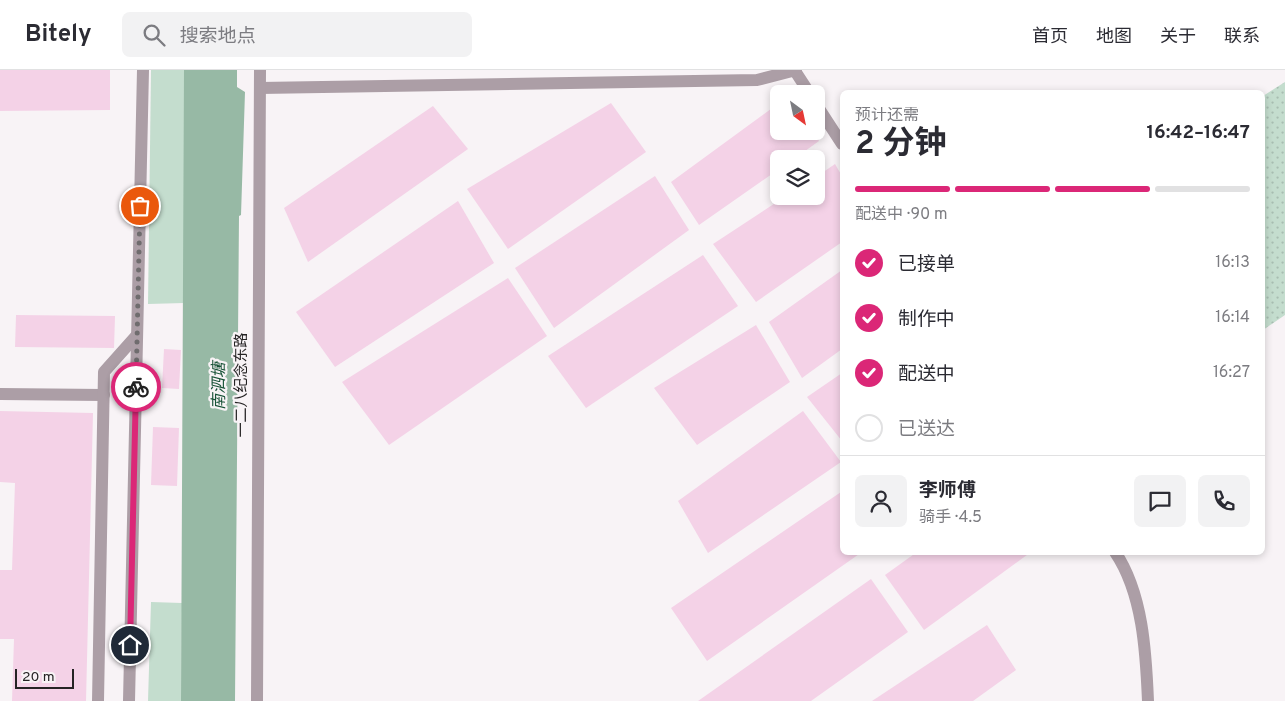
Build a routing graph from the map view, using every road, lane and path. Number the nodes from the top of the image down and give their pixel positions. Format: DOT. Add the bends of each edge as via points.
graph roads {
  1 [pos="142,70"];
  2 [pos="260,70"];
  3 [pos="795,70"];
  4 [pos="804,85"];
  5 [pos="260,88"];
  6 [pos="825,118"];
  7 [pos="840,141"];
  8 [pos="137,335"];
  9 [pos="0,394"];
  10 [pos="104,395"];
  11 [pos="1117,555"];
  12 [pos="98,701"];
  13 [pos="129,701"];
  14 [pos="257,701"];
  15 [pos="1148,701"];
  1 -- 8 [label="street"];
  2 -- 5 [label="street, 一二八纪念东路"];
  3 -- 4 [label="street"];
  3 -- 5 [label="street" via="756,80"];
  5 -- 14 [label="street, 一二八纪念东路"];
  6 -- 7 [label="street"];
  8 -- 10 [label="street" via="104,372"];
  8 -- 13 [label="street"];
  9 -- 10 [label="street"];
  10 -- 12 [label="street"];
  11 -- 15 [label="street" via="1136,595"];
}
